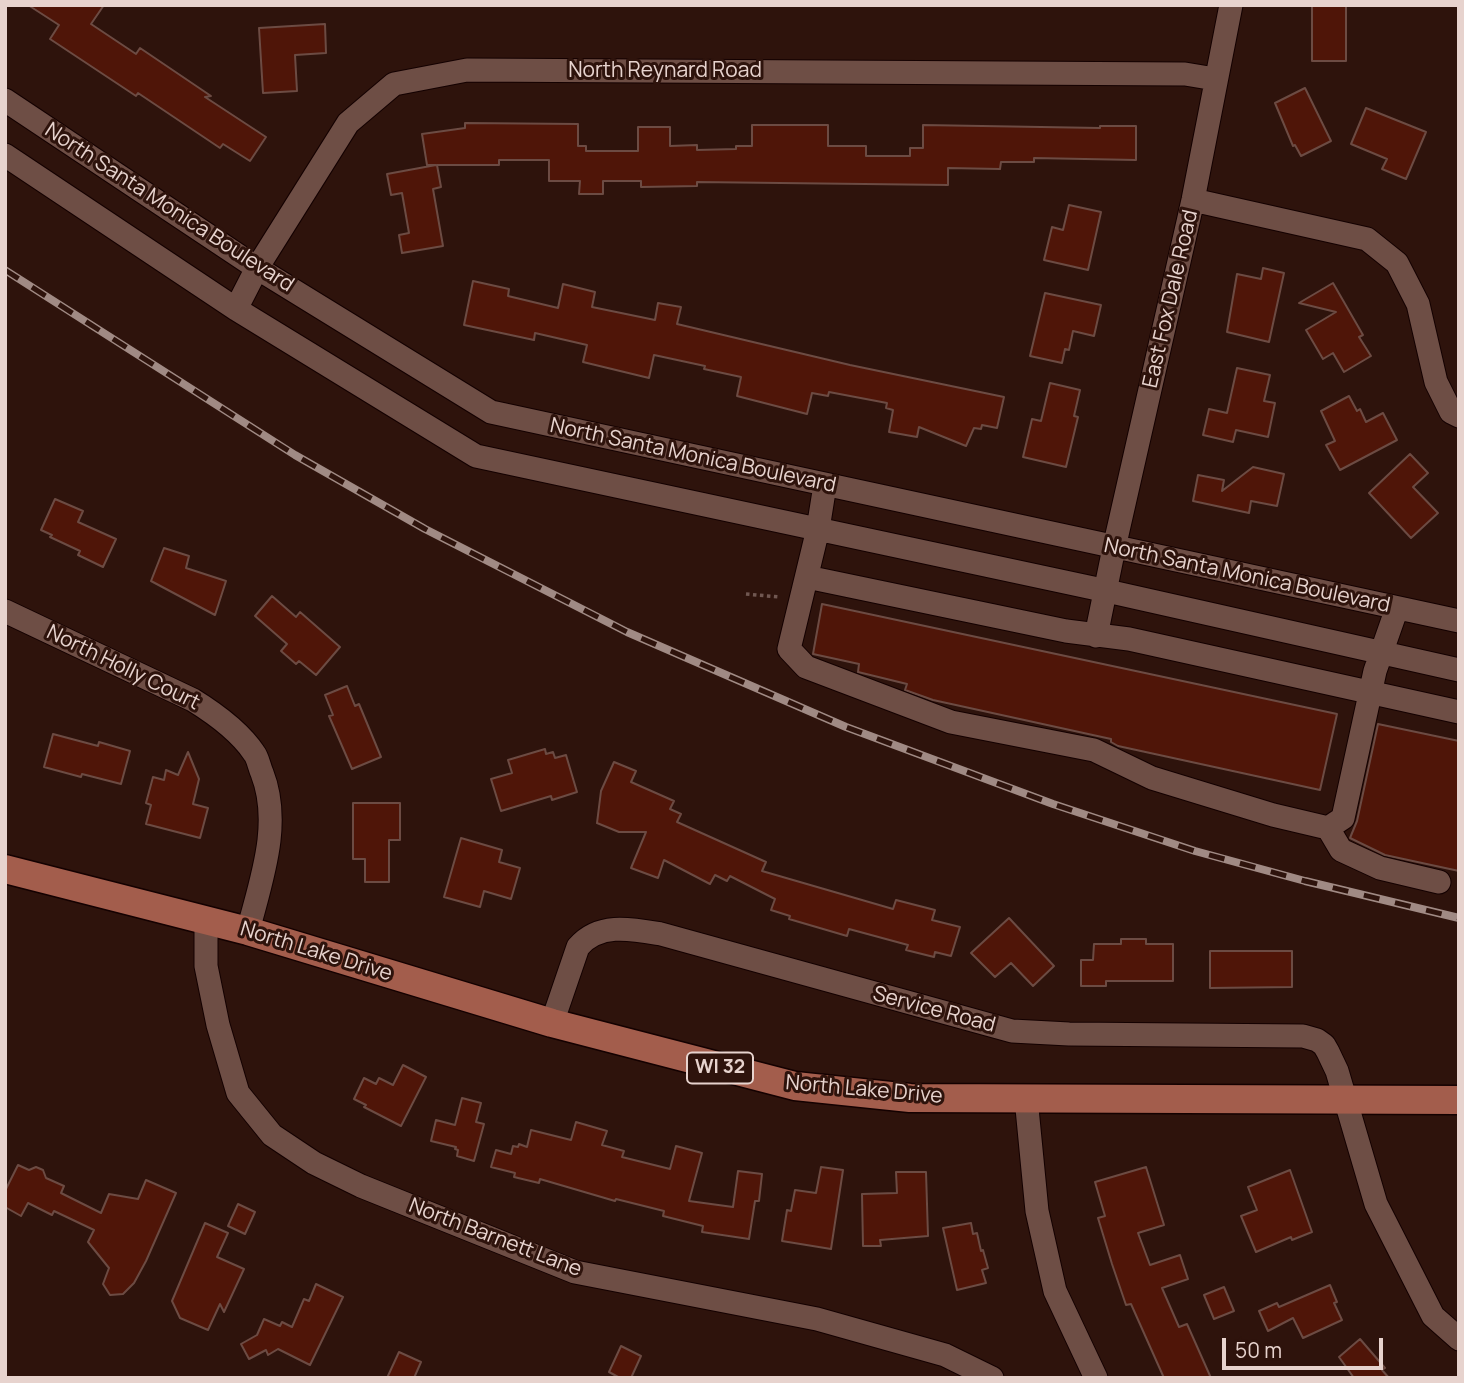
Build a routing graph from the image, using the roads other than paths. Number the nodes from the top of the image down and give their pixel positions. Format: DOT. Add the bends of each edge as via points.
graph roads {
  1 [pos="1231,5"];
  2 [pos="1215,79"];
  3 [pos="5,100"];
  4 [pos="5,155"];
  5 [pos="1194,200"];
  6 [pos="257,268"];
  7 [pos="236,309"];
  8 [pos="1459,416"];
  9 [pos="825,485"];
  10 [pos="817,529"];
  11 [pos="1114,548"];
  12 [pos="807,576"];
  13 [pos="1107,591"];
  14 [pos="1397,608"];
  15 [pos="5,611"];
  16 [pos="1459,621"];
  17 [pos="1096,636"];
  18 [pos="1381,653"];
  19 [pos="1459,670"];
  20 [pos="1370,693"];
  21 [pos="1459,712"];
  22 [pos="1328,828"];
  23 [pos="5,869"];
  24 [pos="1449,879"];
  25 [pos="206,920"];
  26 [pos="248,931"];
  27 [pos="552,1023"];
  28 [pos="1026,1098"];
  29 [pos="1345,1100"];
  30 [pos="1459,1100"];
  31 [pos="1459,1339"];
  32 [pos="992,1378"];
  33 [pos="1096,1378"];
  1 -- 2 [label="street, East Fox Dale Road"];
  2 -- 5 [label="street, East Fox Dale Road"];
  2 -- 6 [label="street, North Reynard Road" via="1185,74 467,70 394,84 348,123"];
  3 -- 6 [label="street, North Santa Monica Boulevard"];
  4 -- 7 [label="street, North Santa Monica Boulevard"];
  5 -- 8 [label="street" via="1367,239 1397,263 1418,304 1436,382 1451,412"];
  5 -- 11 [label="street, East Fox Dale Road"];
  6 -- 7 [label="street, North Reynard Road"];
  6 -- 9 [label="street, North Santa Monica Boulevard" via="491,412"];
  7 -- 10 [label="street, North Santa Monica Boulevard" via="477,456"];
  9 -- 10 [label="street"];
  9 -- 11 [label="street, North Santa Monica Boulevard"];
  10 -- 12 [label="street"];
  10 -- 13 [label="street, North Santa Monica Boulevard"];
  11 -- 13 [label="street, East Fox Dale Road"];
  11 -- 14 [label="street, North Santa Monica Boulevard"];
  12 -- 17 [label="street"];
  12 -- 22 [label="street" via="789,649 806,667 951,722 1094,751 1152,778"];
  13 -- 17 [label="street, East Fox Dale Road"];
  13 -- 18 [label="street, North Santa Monica Boulevard"];
  14 -- 16 [label="street, North Santa Monica Boulevard"];
  14 -- 18 [label="street"];
  15 -- 26 [label="street, North Holly Court" via="193,700 218,715 254,753 267,785 271,818"];
  17 -- 20 [label="street" via="1129,639"];
  18 -- 19 [label="street, North Santa Monica Boulevard"];
  18 -- 20 [label="street"];
  20 -- 21 [label="street"];
  20 -- 22 [label="street" via="1343,818"];
  22 -- 24 [label="street" via="1341,850 1380,867"];
  23 -- 25 [label="main road, North Lake Drive / WI 32"];
  25 -- 26 [label="main road, North Lake Drive / WI 32"];
  25 -- 32 [label="street, North Barnett Lane" via="206,966 238,1093 272,1135 314,1163 575,1272 817,1319 945,1355"];
  26 -- 27 [label="main road, North Lake Drive / WI 32"];
  27 -- 28 [label="main road, North Lake Drive / WI 32" via="795,1086 910,1098"];
  27 -- 29 [label="street, Service Road" via="585,938 598,931 629,929 1012,1031 1303,1035 1324,1045"];
  28 -- 29 [label="main road, North Lake Drive / WI 32"];
  28 -- 33 [label="street" via="1037,1211 1055,1291"];
  29 -- 30 [label="main road, North Lake Drive / WI 32"];
  29 -- 31 [label="street" via="1376,1204 1433,1316"];
}
